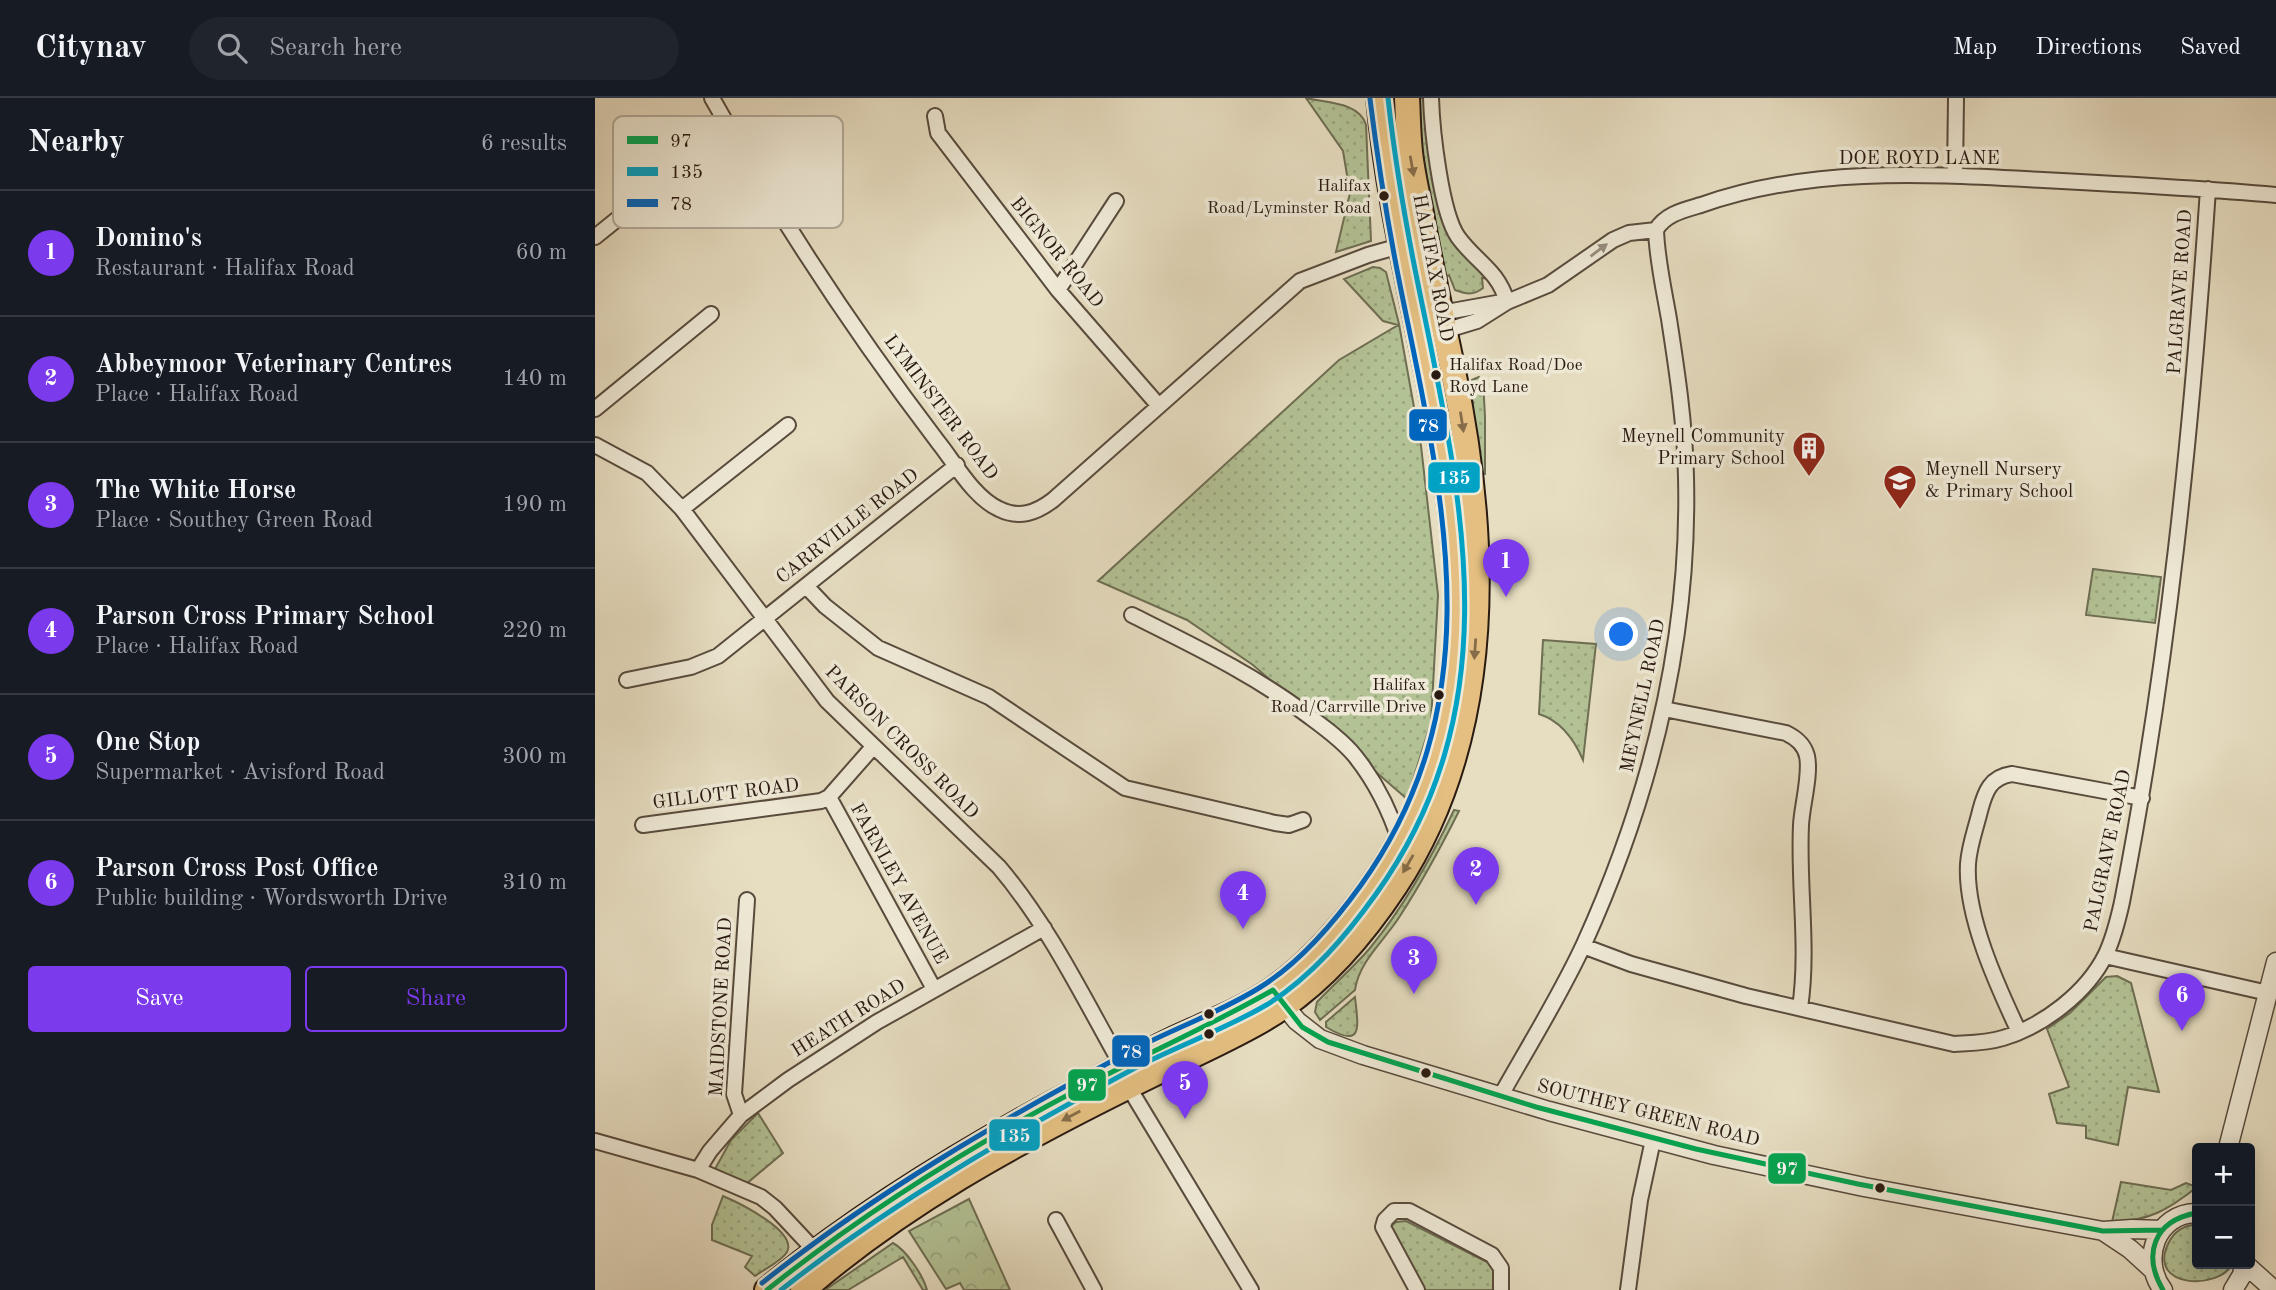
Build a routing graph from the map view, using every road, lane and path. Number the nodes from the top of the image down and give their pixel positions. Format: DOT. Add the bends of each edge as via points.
graph roads {
  1 [pos="712,98"];
  2 [pos="1379,98"];
  3 [pos="1406,98"];
  4 [pos="1431,98"];
  5 [pos="1956,98"];
  6 [pos="722,116"];
  7 [pos="935,116"];
  8 [pos="1955,176"];
  9 [pos="2208,189"];
  10 [pos="2276,195"];
  11 [pos="1116,201"];
  12 [pos="613,222"];
  13 [pos="789,228"];
  14 [pos="1656,230"];
  15 [pos="595,237"];
  16 [pos="1426,240"];
  17 [pos="1399,246"];
  18 [pos="1058,290"];
  19 [pos="1507,302"];
  20 [pos="711,314"];
  21 [pos="1443,322"];
  22 [pos="1416,328"];
  23 [pos="1160,406"];
  24 [pos="595,409"];
  25 [pos="788,425"];
  26 [pos="595,445"];
  27 [pos="957,465"];
  28 [pos="682,509"];
  29 [pos="806,586"];
  30 [pos="1132,615"];
  31 [pos="764,617"];
  32 [pos="627,680"];
  33 [pos="1664,709"];
  34 [pos="873,747"];
  35 [pos="829,797"];
  36 [pos="2142,797"];
  37 [pos="1384,801"];
  38 [pos="1420,802"];
  39 [pos="1303,820"];
  40 [pos="643,825"];
  41 [pos="1400,842"];
  42 [pos="747,900"];
  43 [pos="1044,928"];
  44 [pos="1583,946"];
  45 [pos="2105,956"];
  46 [pos="2276,962"];
  47 [pos="934,989"];
  48 [pos="2269,993"];
  49 [pos="1278,998"];
  50 [pos="1800,1008"];
  51 [pos="2019,1032"];
  52 [pos="1125,1076"];
  53 [pos="1500,1097"];
  54 [pos="741,1115"];
  55 [pos="595,1140"];
  56 [pos="1653,1140"];
  57 [pos="2229,1143"];
  58 [pos="698,1170"];
  59 [pos="2192,1213"];
  60 [pos="1056,1220"];
  61 [pos="2162,1230"];
  62 [pos="2103,1231"];
  63 [pos="822,1259"];
  64 [pos="2152,1269"];
  65 [pos="2244,1269"];
  66 [pos="2251,1269"];
  67 [pos="767,1290"];
  68 [pos="803,1290"];
  69 [pos="1094,1290"];
  70 [pos="1251,1290"];
  71 [pos="1417,1290"];
  72 [pos="1501,1290"];
  73 [pos="1628,1290"];
  74 [pos="2163,1290"];
  75 [pos="2232,1290"];
  76 [pos="2274,1290"];
  1 -- 6 [label="street, LYMINSTER ROAD"];
  2 -- 17 [label="highway, HALIFAX ROAD"];
  3 -- 16 [label="highway, HALIFAX ROAD, one-way" via="1410,154"];
  4 -- 19 [label="street, HALIFAX ROAD" via="1452,225 1501,282"];
  5 -- 8 [label="street"];
  7 -- 18 [label="street, BIGNOR ROAD" via="938,133"];
  8 -- 9 [label="street, DOE ROYD LANE"];
  8 -- 14 [label="street, DOE ROYD LANE" via="1843,176 1796,182 1711,201 1671,215"];
  9 -- 10 [label="street, DOE ROYD LANE"];
  9 -- 36 [label="street, PALGRAVE ROAD" via="2186,470"];
  11 -- 18 [label="street"];
  12 -- 15 [label="street"];
  13 -- 27 [label="street, LYMINSTER ROAD" via="862,337"];
  19 -- 14 [label="street, DOE ROYD LANE, one-way" via="1548,285 1613,240"];
  14 -- 33 [label="street, MEYNELL ROAD" via="1677,369 1686,477 1683,581"];
  16 -- 17 [label="street, LYMINSTER ROAD"];
  16 -- 21 [label="highway, HALIFAX ROAD"];
  17 -- 22 [label="highway, HALIFAX ROAD"];
  17 -- 23 [label="street, LYMINSTER ROAD" via="1300,281"];
  18 -- 23 [label="street, BIGNOR ROAD"];
  19 -- 21 [label="street, DOE ROYD LANE" via="1471,306"];
  20 -- 24 [label="street"];
  21 -- 22 [label="highway" via="1429,317"];
  21 -- 49 [label="highway, HALIFAX ROAD, one-way" via="1469,472 1476,557 1475,657 1465,718 1442,796 1408,866 1377,913 1321,976"];
  22 -- 38 [label="highway, HALIFAX ROAD" via="1447,488 1457,603 1448,715"];
  23 -- 27 [label="street, LYMINSTER ROAD" via="1032,513 1020,515 997,508"];
  25 -- 28 [label="street"];
  26 -- 28 [label="street, PARSON CROSS ROAD" via="647,473"];
  27 -- 29 [label="street, CARRVILLE ROAD"];
  28 -- 31 [label="street, PARSON CROSS ROAD"];
  29 -- 31 [label="street, CARRVILLE ROAD"];
  29 -- 39 [label="street" via="878,648 989,697 1125,788 1275,823"];
  30 -- 37 [label="street" via="1285,697 1354,755"];
  31 -- 32 [label="street, CARRVILLE ROAD" via="709,661"];
  31 -- 34 [label="street, PARSON CROSS ROAD" via="818,691"];
  33 -- 44 [label="street, MEYNELL ROAD" via="1632,826"];
  33 -- 50 [label="street" via="1786,733 1797,739 1807,754 1800,851 1804,953"];
  34 -- 35 [label="street, GILLOTT ROAD"];
  34 -- 43 [label="street, PARSON CROSS ROAD" via="999,867"];
  35 -- 40 [label="street, GILLOTT ROAD" via="811,804"];
  35 -- 47 [label="street, FARNLEY AVENUE"];
  36 -- 45 [label="street, PALGRAVE ROAD" via="2122,902"];
  36 -- 51 [label="street" via="2012,774 2001,776 1986,792 1968,863 1969,883 1994,979"];
  37 -- 38 [label="street" via="1395,805"];
  37 -- 41 [label="street"];
  38 -- 41 [label="highway, HALIFAX ROAD"];
  41 -- 49 [label="highway, HALIFAX ROAD" via="1338,930"];
  42 -- 54 [label="street, MAIDSTONE ROAD" via="734,1094"];
  43 -- 47 [label="street, HEATH ROAD"];
  43 -- 52 [label="street, PARSON CROSS ROAD"];
  44 -- 50 [label="street, PALGRAVE ROAD" via="1667,974"];
  44 -- 53 [label="street, MEYNELL ROAD"];
  45 -- 48 [label="street"];
  45 -- 51 [label="street, PALGRAVE ROAD" via="2068,1000"];
  46 -- 48 [label="street"];
  47 -- 54 [label="street, HEATH ROAD" via="877,1022"];
  48 -- 57 [label="street"];
  49 -- 52 [label="highway, HALIFAX ROAD" via="1222,1018"];
  49 -- 53 [label="street, SOUTHEY GREEN ROAD" via="1320,1039"];
  50 -- 51 [label="street, PALGRAVE ROAD" via="1954,1044"];
  52 -- 63 [label="highway, HALIFAX ROAD" via="928,1174"];
  52 -- 70 [label="street, PARSON CROSS ROAD"];
  53 -- 56 [label="street, SOUTHEY GREEN ROAD"];
  54 -- 58 [label="street, HEATH ROAD"];
  55 -- 58 [label="street"];
  56 -- 62 [label="street, SOUTHEY GREEN ROAD" via="1864,1187"];
  56 -- 73 [label="street"];
  58 -- 63 [label="street" via="761,1197"];
  59 -- 61 [label="street"];
  60 -- 69 [label="street"];
  61 -- 62 [label="street, SOUTHEY GREEN ROAD"];
  61 -- 64 [label="street" via="2154,1242"];
  62 -- 64 [label="street, SOUTHEY GREEN ROAD"];
  63 -- 67 [label="highway, HALIFAX ROAD"];
  63 -- 68 [label="highway, HALIFAX ROAD"];
  64 -- 74 [label="street"];
  65 -- 75 [label="street"];
  66 -- 76 [label="street"];
  71 -- 72 [label="street" via="1383,1227 1394,1211 1409,1211 1492,1255 1501,1268"];
}
